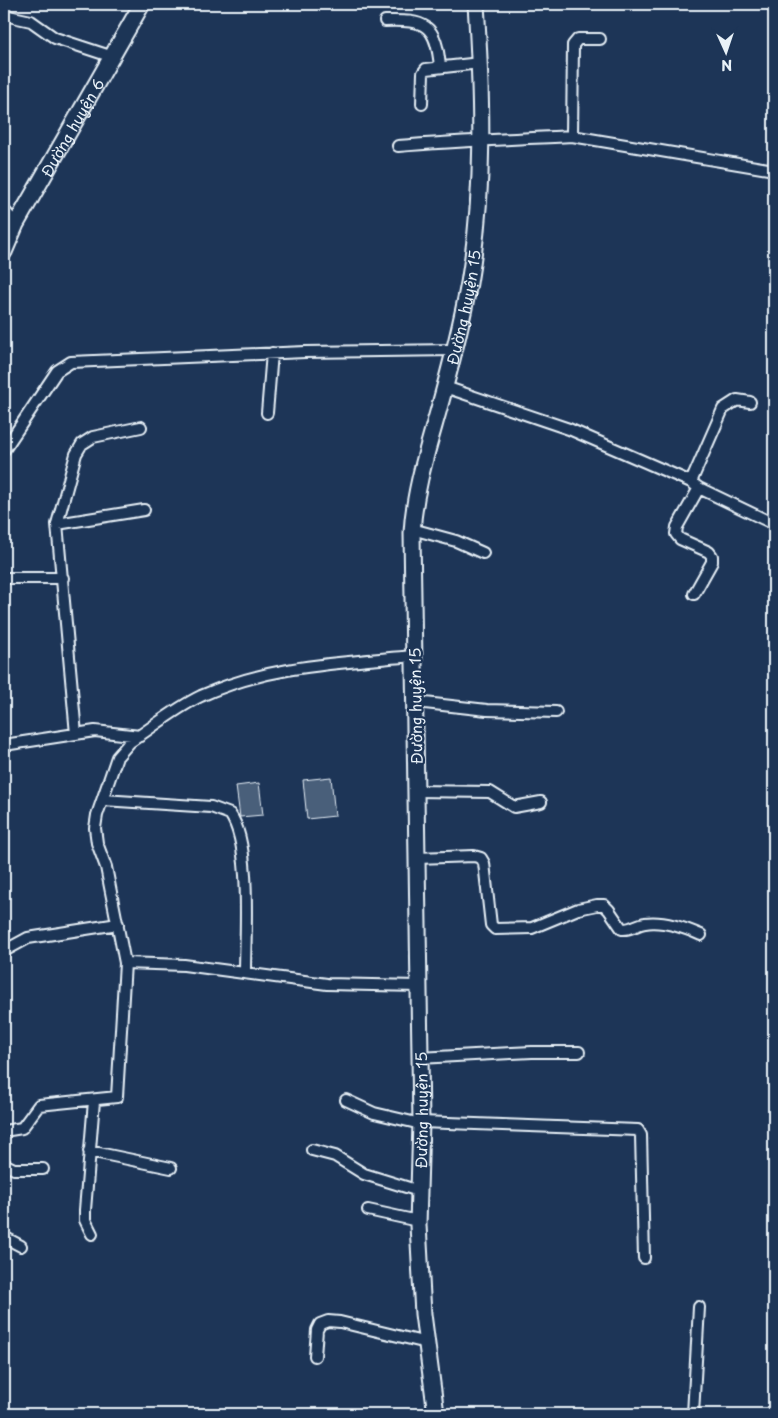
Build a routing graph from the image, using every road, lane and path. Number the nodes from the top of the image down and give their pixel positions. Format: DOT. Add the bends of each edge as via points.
graph roads {
  1 [pos="142,4"];
  2 [pos="476,4"];
  3 [pos="4,15"];
  4 [pos="385,21"];
  5 [pos="600,39"];
  6 [pos="113,57"];
  7 [pos="480,63"];
  8 [pos="440,66"];
  9 [pos="422,104"];
  10 [pos="572,136"];
  11 [pos="482,139"];
  12 [pos="398,146"];
  13 [pos="774,170"];
  14 [pos="4,210"];
  15 [pos="16,224"];
  16 [pos="4,252"];
  17 [pos="455,350"];
  18 [pos="272,353"];
  19 [pos="445,387"];
  20 [pos="750,402"];
  21 [pos="267,413"];
  22 [pos="141,428"];
  23 [pos="4,450"];
  24 [pos="695,485"];
  25 [pos="144,510"];
  26 [pos="57,524"];
  27 [pos="774,524"];
  28 [pos="412,528"];
  29 [pos="483,553"];
  30 [pos="4,578"];
  31 [pos="63,578"];
  32 [pos="694,594"];
  33 [pos="413,656"];
  34 [pos="416,702"];
  35 [pos="556,712"];
  36 [pos="76,734"];
  37 [pos="140,736"];
  38 [pos="4,745"];
  39 [pos="416,791"];
  40 [pos="103,800"];
  41 [pos="541,802"];
  42 [pos="417,858"];
  43 [pos="118,924"];
  44 [pos="701,935"];
  45 [pos="4,951"];
  46 [pos="125,963"];
  47 [pos="245,973"];
  48 [pos="418,986"];
  49 [pos="579,1052"];
  50 [pos="420,1058"];
  51 [pos="94,1100"];
  52 [pos="346,1100"];
  53 [pos="421,1123"];
  54 [pos="4,1131"];
  55 [pos="312,1150"];
  56 [pos="90,1152"];
  57 [pos="4,1164"];
  58 [pos="171,1168"];
  59 [pos="42,1169"];
  60 [pos="419,1191"];
  61 [pos="368,1210"];
  62 [pos="418,1221"];
  63 [pos="92,1234"];
  64 [pos="4,1237"];
  65 [pos="21,1246"];
  66 [pos="644,1258"];
  67 [pos="699,1307"];
  68 [pos="427,1343"];
  69 [pos="314,1356"];
  70 [pos="436,1414"];
  71 [pos="693,1414"];
  1 -- 6 [label="street, Đường huyện 6"];
  2 -- 7 [label="street, Đường huyện 15"];
  3 -- 6 [label="street" via="32,21 55,38"];
  4 -- 8 [label="street" via="414,20 424,25 435,39"];
  5 -- 10 [label="street" via="578,39 573,45"];
  6 -- 15 [label="street, Đường huyện 6"];
  7 -- 8 [label="street"];
  7 -- 11 [label="street, Đường huyện 15"];
  8 -- 9 [label="street" via="426,68 423,73"];
  10 -- 11 [label="street"];
  10 -- 13 [label="street"];
  11 -- 12 [label="street"];
  11 -- 17 [label="street, Đường huyện 15" via="479,215"];
  14 -- 15 [label="street"];
  15 -- 16 [label="street, Đường huyện 6"];
  17 -- 18 [label="street"];
  17 -- 19 [label="street, Đường huyện 15"];
  18 -- 21 [label="street"];
  18 -- 23 [label="street" via="64,364"];
  19 -- 24 [label="street" via="569,429"];
  19 -- 28 [label="street, Đường huyện 15" via="427,451"];
  20 -- 24 [label="street" via="737,400 723,409"];
  22 -- 26 [label="street" via="93,437 82,444 76,454"];
  24 -- 27 [label="street"];
  24 -- 32 [label="street" via="676,534 712,556 712,562"];
  25 -- 26 [label="street"];
  26 -- 31 [label="street"];
  28 -- 29 [label="street"];
  28 -- 33 [label="street, Đường huyện 15"];
  30 -- 31 [label="street"];
  31 -- 36 [label="street"];
  33 -- 34 [label="street, Đường huyện 15"];
  33 -- 37 [label="street" via="295,667 247,677 199,697"];
  34 -- 35 [label="street" via="487,710"];
  34 -- 39 [label="street, Đường huyện 15"];
  36 -- 37 [label="street" via="112,731"];
  36 -- 38 [label="street"];
  37 -- 40 [label="street" via="117,757"];
  39 -- 41 [label="street" via="490,792 514,807"];
  39 -- 42 [label="street, Đường huyện 15"];
  40 -- 43 [label="street" via="95,828"];
  40 -- 47 [label="street" via="211,807 230,814 239,833 245,882"];
  42 -- 44 [label="street" via="481,858 491,925 495,929 532,928 578,909 604,905 622,929 645,923 662,924 686,928"];
  42 -- 48 [label="street, Đường huyện 15"];
  43 -- 45 [label="street" via="28,938"];
  43 -- 46 [label="street"];
  46 -- 47 [label="street" via="184,965"];
  46 -- 51 [label="street" via="119,1094 114,1099"];
  47 -- 48 [label="street" via="327,984"];
  48 -- 50 [label="street, Đường huyện 15"];
  49 -- 50 [label="street"];
  50 -- 53 [label="street, Đường huyện 15"];
  51 -- 54 [label="street" via="39,1105 22,1128"];
  51 -- 56 [label="street"];
  52 -- 53 [label="street" via="374,1113"];
  53 -- 60 [label="street, Đường huyện 15"];
  53 -- 66 [label="street" via="638,1130"];
  55 -- 60 [label="street" via="335,1156 364,1174"];
  56 -- 58 [label="street"];
  56 -- 63 [label="street" via="85,1220"];
  57 -- 59 [label="street" via="14,1169"];
  60 -- 62 [label="street, Đường huyện 15"];
  61 -- 62 [label="street"];
  62 -- 68 [label="street, Đường huyện 15"];
  64 -- 65 [label="street"];
  67 -- 71 [label="street"];
  68 -- 69 [label="street" via="328,1321 320,1324 317,1330"];
  68 -- 70 [label="street, Đường huyện 15"];
}
